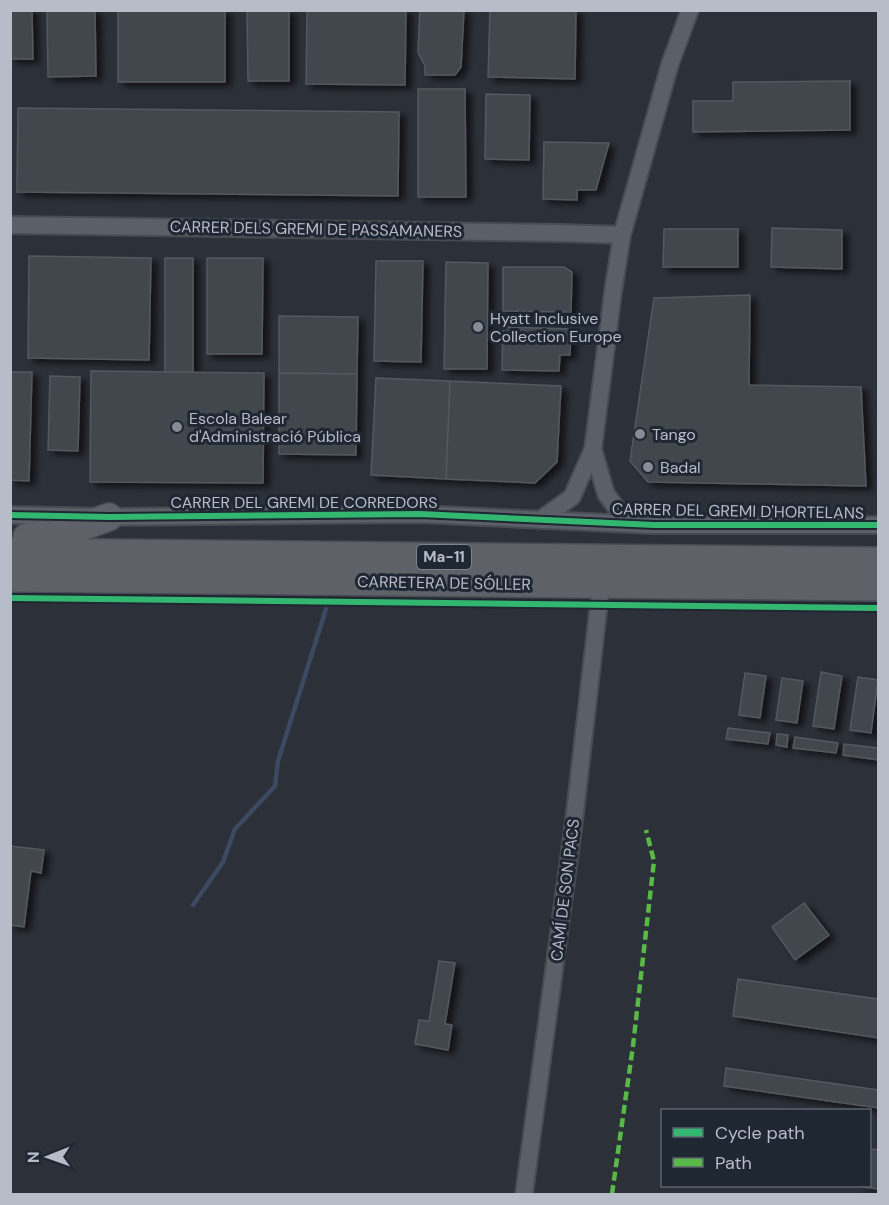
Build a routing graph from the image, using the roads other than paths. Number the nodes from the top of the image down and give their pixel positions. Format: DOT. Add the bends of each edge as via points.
graph roads {
  1 [pos="690,10"];
  2 [pos="10,225"];
  3 [pos="622,236"];
  4 [pos="593,449"];
  5 [pos="10,515"];
  6 [pos="109,517"];
  7 [pos="540,520"];
  8 [pos="596,522"];
  9 [pos="654,525"];
  10 [pos="879,525"];
  11 [pos="10,539"];
  12 [pos="10,552"];
  13 [pos="879,561"];
  14 [pos="10,578"];
  15 [pos="601,585"];
  16 [pos="879,587"];
  17 [pos="524,1194"];
  1 -- 3 [label="street" via="670,64"];
  2 -- 3 [label="street, CARRER DELS GREMI DE PASSAMANERS"];
  3 -- 4 [label="street"];
  4 -- 7 [label="street" via="572,497"];
  4 -- 9 [label="street" via="606,494 618,510"];
  5 -- 6 [label="street, CARRER DEL GREMI DE CORREDORS"];
  6 -- 7 [label="street, CARRER DEL GREMI DE CORREDORS" via="420,514"];
  6 -- 11 [label="main road" via="60,535"];
  7 -- 8 [label="street, CARRER DEL GREMI DE CORREDORS"];
  8 -- 9 [label="street, CARRER DEL GREMI D'HORTELANS"];
  9 -- 10 [label="street, CARRER DEL GREMI D'HORTELANS"];
  12 -- 13 [label="main road, CARRETERA DE SÓLLER / Ma-11"];
  14 -- 15 [label="main road, CARRETERA DE SÓLLER / Ma-11"];
  15 -- 16 [label="main road, CARRETERA DE SÓLLER / Ma-11"];
  15 -- 17 [label="street, CAMÍ DE SON PACS"];
}
